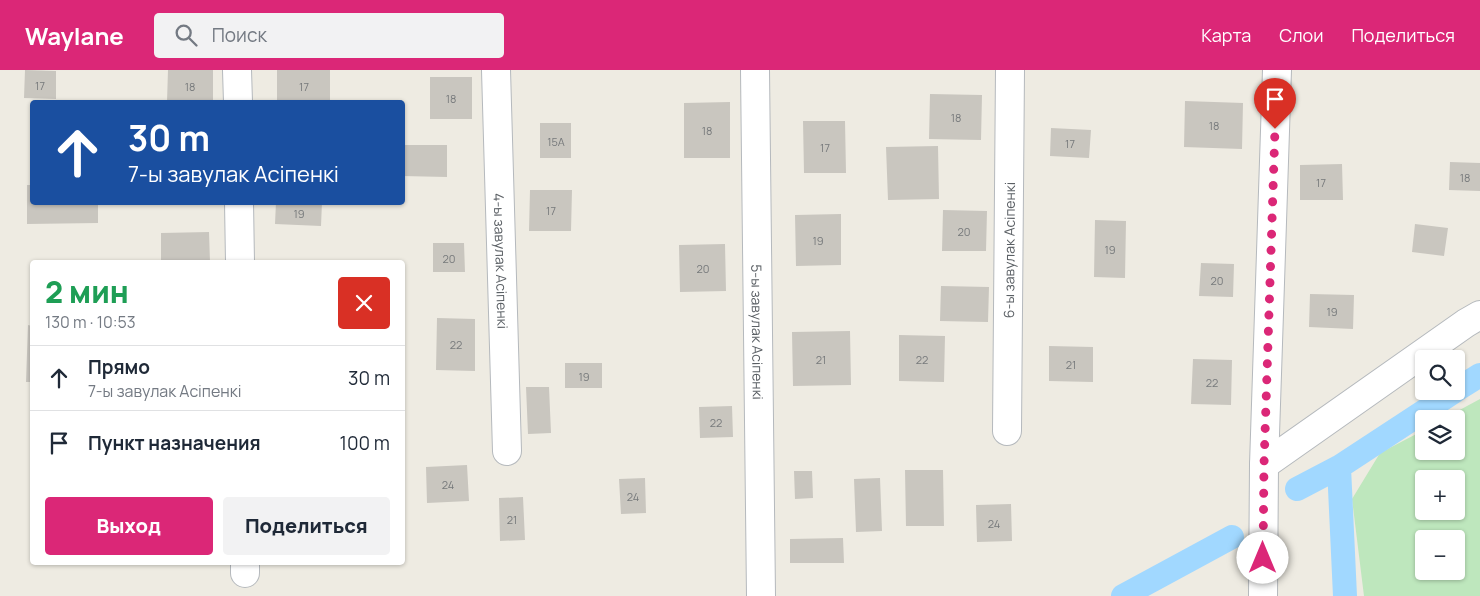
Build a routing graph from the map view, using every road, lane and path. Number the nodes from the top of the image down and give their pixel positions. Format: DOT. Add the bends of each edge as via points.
graph roads {
  1 [pos="237,70"];
  2 [pos="496,70"];
  3 [pos="755,70"];
  4 [pos="1010,70"];
  5 [pos="1277,70"];
  6 [pos="238,100"];
  7 [pos="239,205"];
  8 [pos="240,260"];
  9 [pos="1480,315"];
  10 [pos="1007,430"];
  11 [pos="507,451"];
  12 [pos="1264,465"];
  13 [pos="761,596"];
  14 [pos="1263,596"];
  1 -- 6 [label="street"];
  2 -- 11 [label="street, 4-ы завулак Асіпенкі"];
  3 -- 13 [label="street, 5-ы завулак Асіпенкі"];
  4 -- 10 [label="street, 6-ы завулак Асіпенкі"];
  5 -- 12 [label="street"];
  7 -- 8 [label="street"];
  9 -- 12 [label="street"];
  12 -- 14 [label="street"];
}
